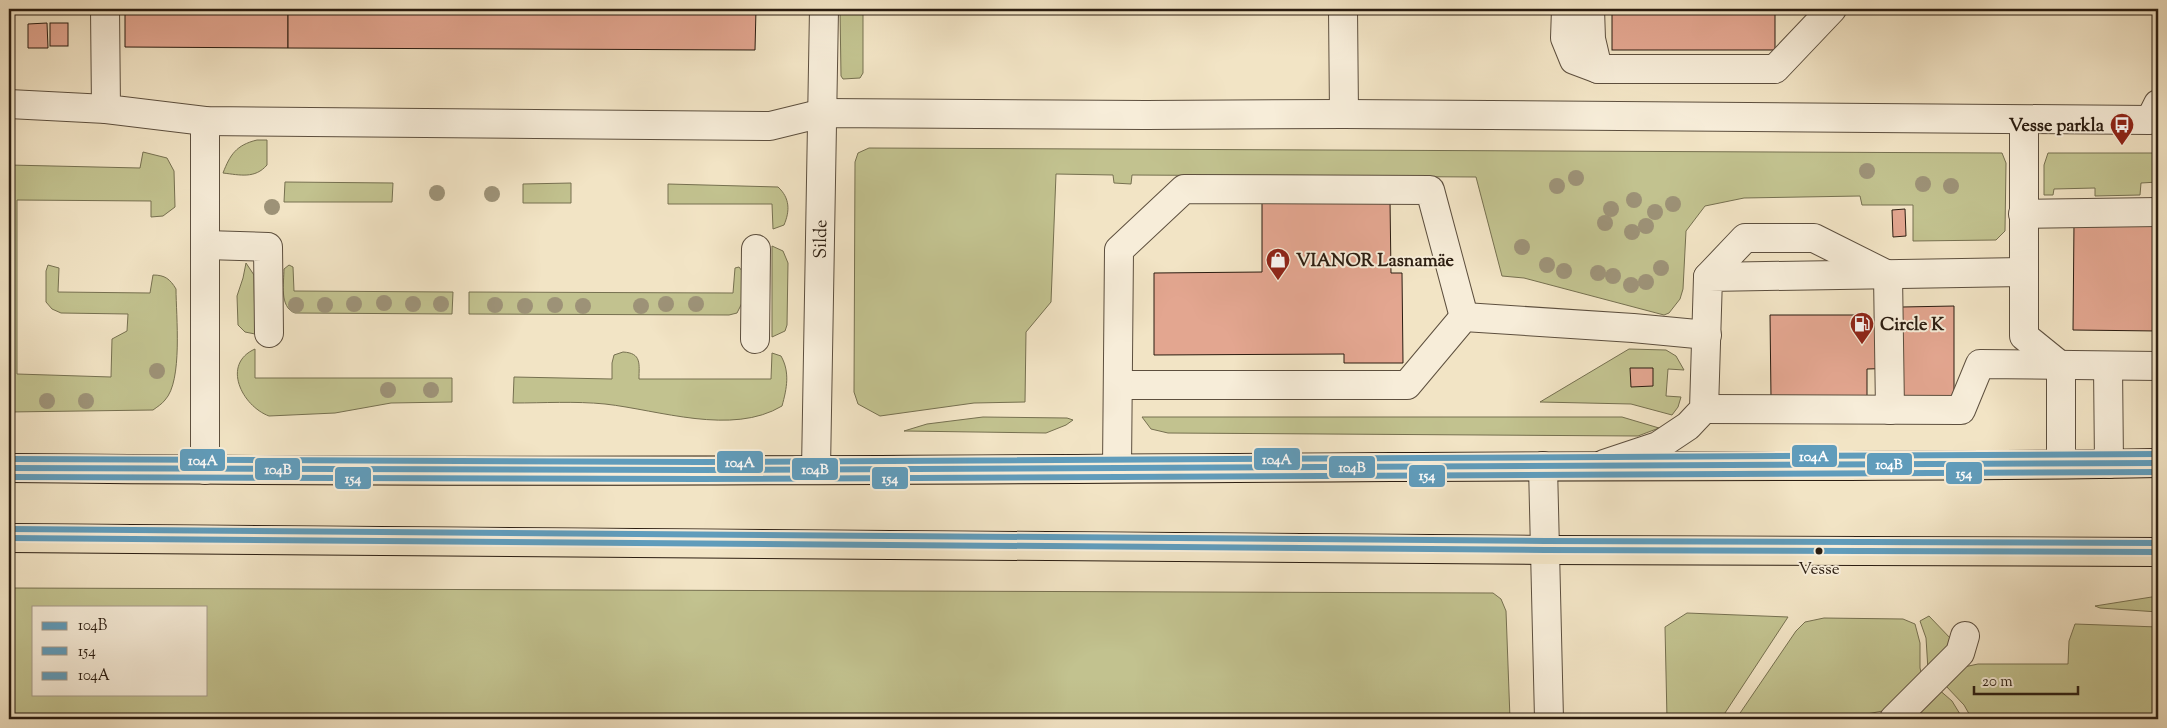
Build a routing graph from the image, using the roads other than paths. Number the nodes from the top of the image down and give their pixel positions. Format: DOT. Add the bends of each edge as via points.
graph roads {
  1 [pos="105,9"];
  2 [pos="824,9"];
  3 [pos="1343,9"];
  4 [pos="1566,9"];
  5 [pos="1590,9"];
  6 [pos="1832,9"];
  7 [pos="1598,69"];
  8 [pos="9,104"];
  9 [pos="2158,104"];
  10 [pos="106,109"];
  11 [pos="823,113"];
  12 [pos="1344,114"];
  13 [pos="2024,120"];
  14 [pos="205,121"];
  15 [pos="2158,212"];
  16 [pos="2023,214"];
  17 [pos="206,245"];
  18 [pos="756,249"];
  19 [pos="2023,272"];
  20 [pos="1888,275"];
  21 [pos="1708,277"];
  22 [pos="1464,317"];
  23 [pos="269,333"];
  24 [pos="1707,335"];
  25 [pos="755,339"];
  26 [pos="2061,366"];
  27 [pos="2108,366"];
  28 [pos="2158,366"];
  29 [pos="1118,385"];
  30 [pos="1704,409"];
  31 [pos="1890,410"];
  32 [pos="2158,463"];
  33 [pos="2061,464"];
  34 [pos="2109,464"];
  35 [pos="1543,466"];
  36 [pos="1596,467"];
  37 [pos="9,468"];
  38 [pos="1117,468"];
  39 [pos="816,469"];
  40 [pos="205,470"];
  41 [pos="9,538"];
  42 [pos="1545,550"];
  43 [pos="2158,552"];
  44 [pos="1965,636"];
  45 [pos="1549,719"];
  46 [pos="1894,719"];
  1 -- 10 [label="street"];
  2 -- 11 [label="street, Silde"];
  3 -- 12 [label="street"];
  4 -- 7 [label="street" via="1565,38 1574,60"];
  5 -- 7 [label="street" via="1591,39"];
  6 -- 7 [label="street" via="1775,70"];
  8 -- 10 [label="street"];
  9 -- 13 [label="street" via="2150,120"];
  10 -- 14 [label="street"];
  11 -- 12 [label="street"];
  11 -- 14 [label="street" via="770,126"];
  11 -- 39 [label="street, Silde"];
  12 -- 13 [label="street"];
  13 -- 16 [label="street"];
  14 -- 17 [label="street"];
  15 -- 16 [label="street"];
  16 -- 19 [label="street"];
  17 -- 23 [label="street" via="268,246"];
  17 -- 40 [label="street"];
  18 -- 25 [label="street"];
  19 -- 20 [label="street"];
  19 -- 26 [label="street" via="2024,336"];
  20 -- 21 [label="street"];
  20 -- 21 [label="street" via="1814,238 1745,238"];
  20 -- 31 [label="street"];
  21 -- 24 [label="street"];
  22 -- 24 [label="street"];
  22 -- 29 [label="street" via="1407,385"];
  22 -- 29 [label="street" via="1430,190 1184,189 1119,250"];
  24 -- 30 [label="street"];
  26 -- 27 [label="street"];
  26 -- 31 [label="street" via="1980,364 1962,410"];
  26 -- 33 [label="street"];
  27 -- 28 [label="street"];
  27 -- 34 [label="street"];
  29 -- 38 [label="street"];
  30 -- 31 [label="street"];
  30 -- 36 [label="street" via="1688,426 1658,446"];
  32 -- 34 [label="highway"];
  33 -- 34 [label="highway"];
  33 -- 36 [label="highway"];
  35 -- 36 [label="highway"];
  35 -- 38 [label="highway"];
  35 -- 42 [label="street"];
  37 -- 40 [label="highway"];
  38 -- 39 [label="highway"];
  39 -- 40 [label="highway"];
  41 -- 42 [label="highway"];
  42 -- 43 [label="highway"];
  42 -- 45 [label="street"];
  44 -- 46 [label="street" via="1960,654"];
}
